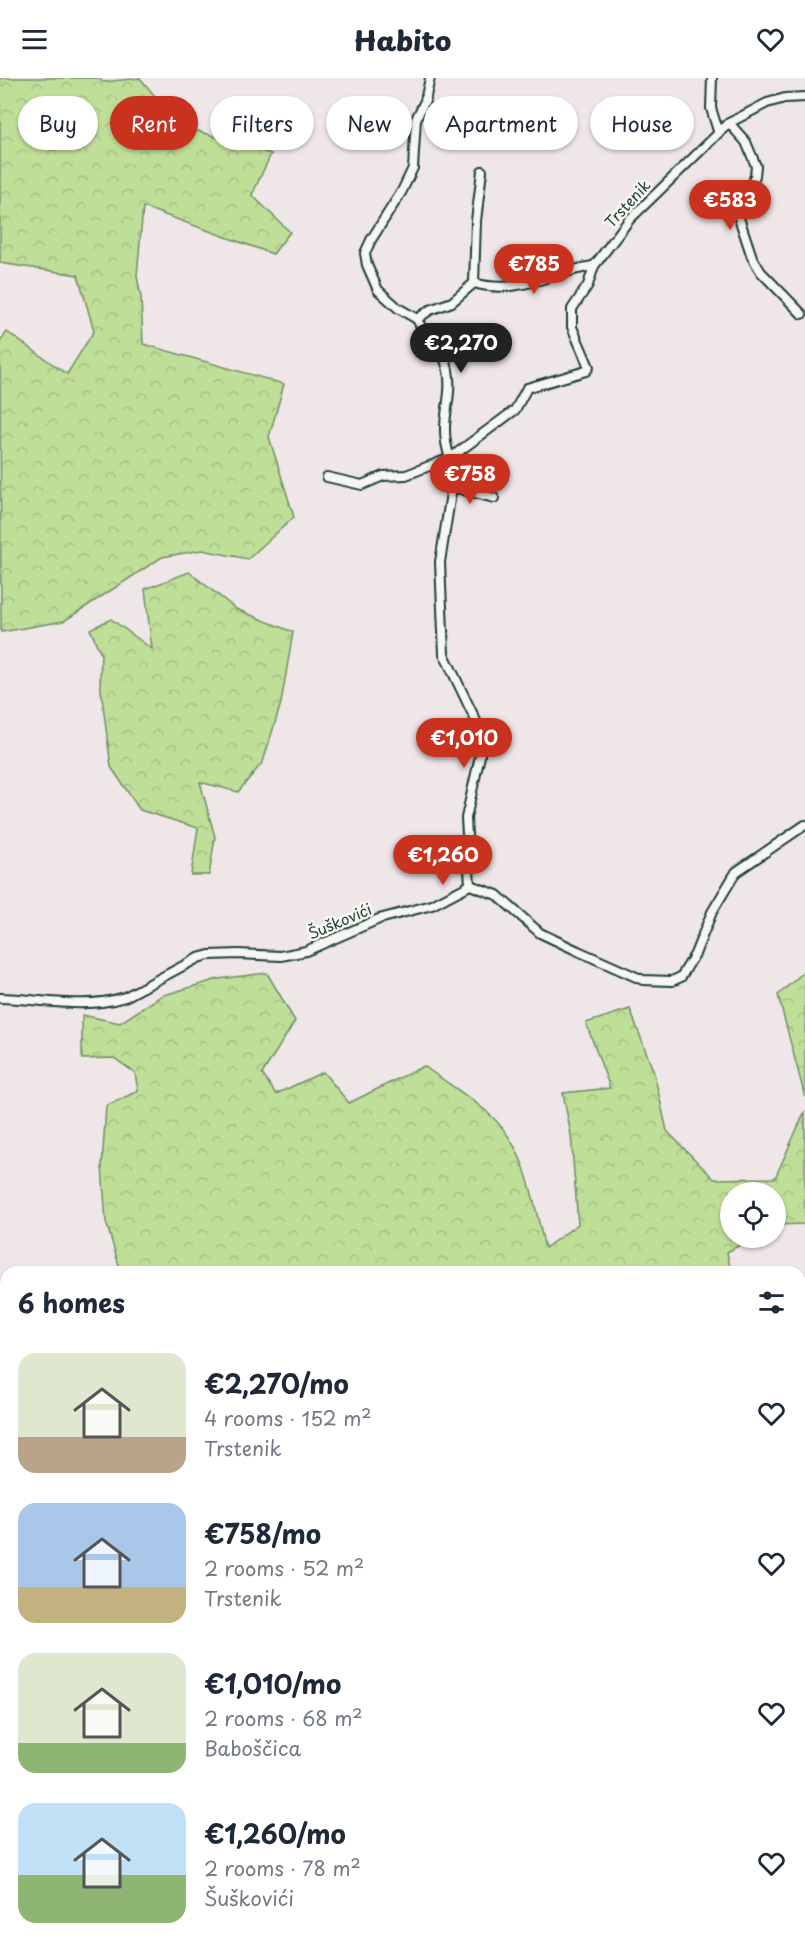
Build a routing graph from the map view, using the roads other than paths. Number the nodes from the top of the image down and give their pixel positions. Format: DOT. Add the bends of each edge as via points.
graph roads {
  1 [pos="430,78"];
  2 [pos="712,78"];
  3 [pos="805,97"];
  4 [pos="729,123"];
  5 [pos="718,131"];
  6 [pos="482,171"];
  7 [pos="594,266"];
  8 [pos="474,283"];
  9 [pos="802,314"];
  10 [pos="417,319"];
  11 [pos="450,458"];
  12 [pos="327,477"];
  13 [pos="453,487"];
  14 [pos="494,498"];
  15 [pos="805,825"];
  16 [pos="470,885"];
  17 [pos="0,998"];
  1 -- 10 [label="street" via="416,119 413,168 365,253 378,290"];
  2 -- 5 [label="street" via="711,108"];
  3 -- 4 [label="street, Trstenik" via="767,103"];
  4 -- 5 [label="street, Trstenik"];
  4 -- 9 [label="street" via="746,142 756,166 737,212 752,257 761,272"];
  5 -- 7 [label="street, Trstenik" via="628,220"];
  6 -- 8 [label="street"];
  7 -- 8 [label="street" via="519,285"];
  7 -- 11 [label="street, Trstenik" via="570,317 589,367 527,388 515,410"];
  8 -- 10 [label="street" via="452,302"];
  10 -- 11 [label="street" via="439,347 448,372 450,387 443,432"];
  11 -- 12 [label="street, Trstenik" via="406,475 383,476 362,484"];
  11 -- 13 [label="street"];
  13 -- 14 [label="street"];
  13 -- 16 [label="street" via="440,562 444,654 477,723 480,738 480,756 466,818"];
  15 -- 16 [label="street" via="736,872 712,912 695,954 681,977 672,981 643,980 540,933 507,902"];
  16 -- 17 [label="street, Šuškovići" via="432,905 379,919 306,951 281,956 229,954 198,958 112,1001 61,1004"];
}
